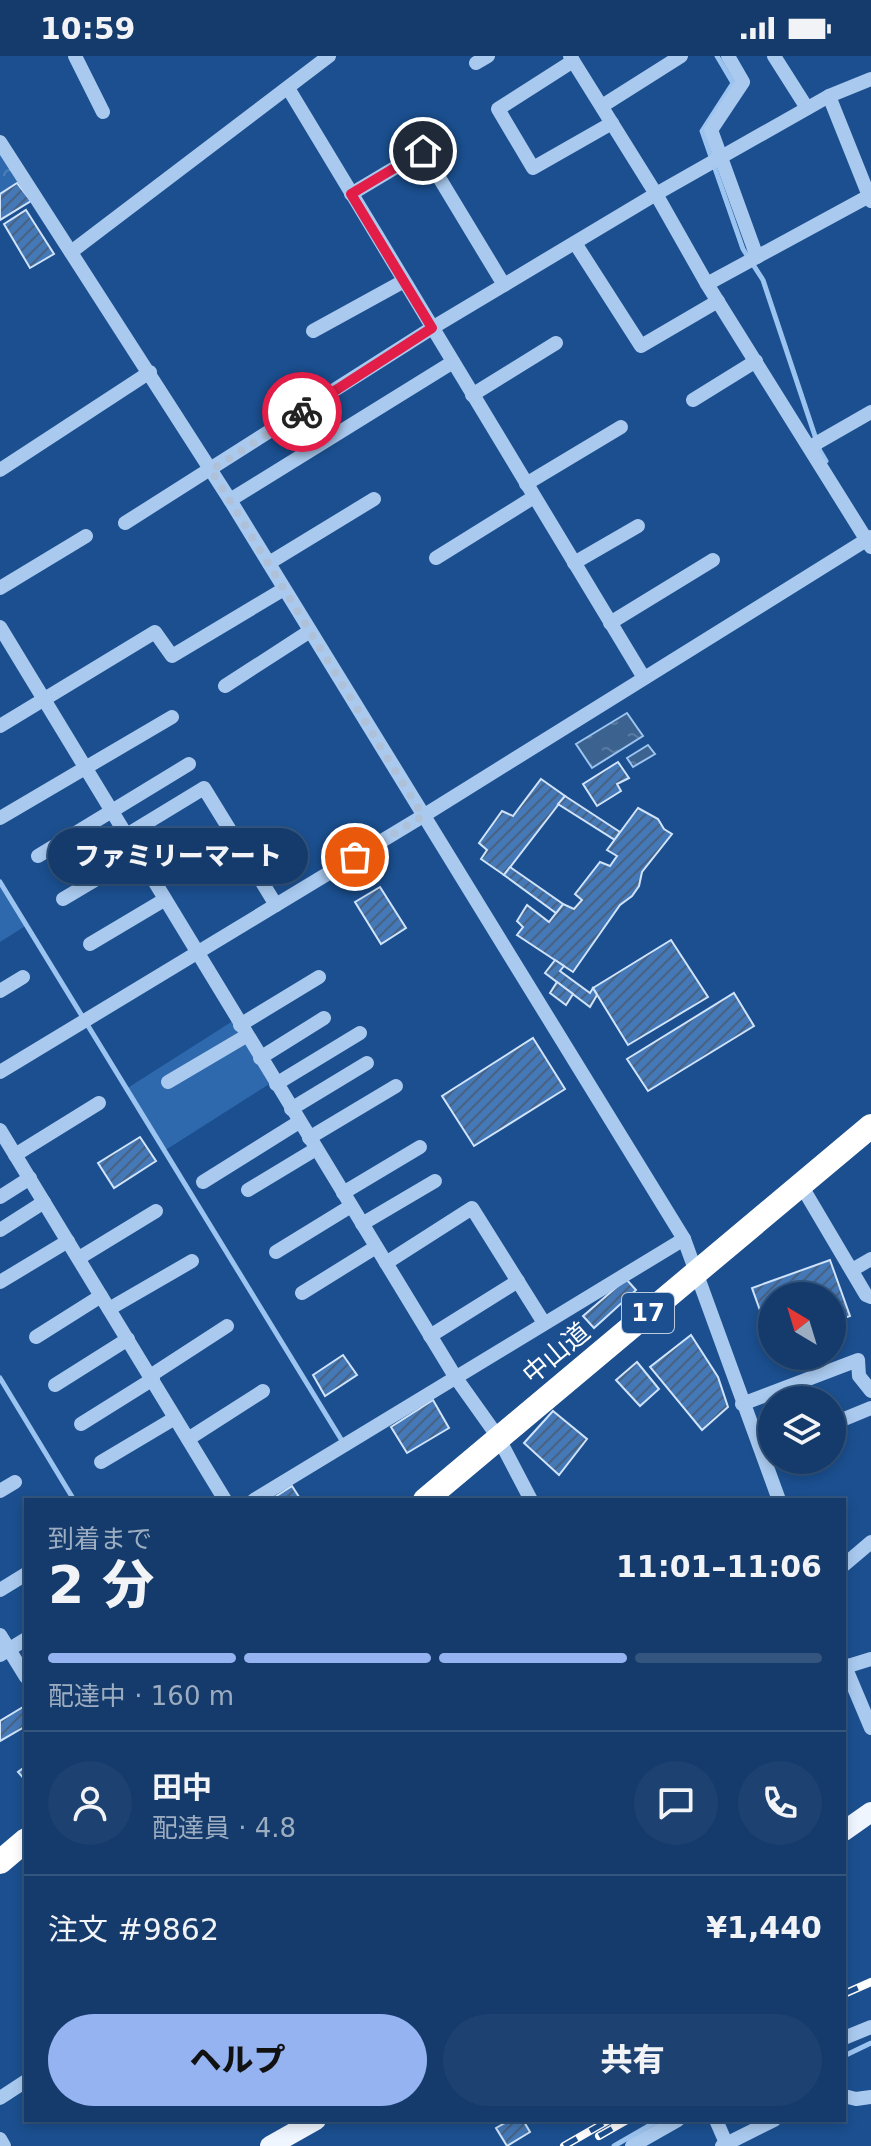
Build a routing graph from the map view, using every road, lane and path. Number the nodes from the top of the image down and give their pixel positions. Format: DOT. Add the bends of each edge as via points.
graph roads {
  1 [pos="75,56"];
  2 [pos="329,56"];
  3 [pos="681,56"];
  4 [pos="728,56"];
  5 [pos="774,56"];
  6 [pos="571,59"];
  7 [pos="871,79"];
  8 [pos="288,88"];
  9 [pos="829,96"];
  10 [pos="602,106"];
  11 [pos="807,108"];
  12 [pos="103,112"];
  13 [pos="612,123"];
  14 [pos="0,142"];
  15 [pos="720,158"];
  16 [pos="351,194"];
  17 [pos="656,194"];
  18 [pos="870,197"];
  19 [pos="575,243"];
  20 [pos="71,252"];
  21 [pos="757,257"];
  22 [pos="404,281"];
  23 [pos="707,284"];
  24 [pos="504,285"];
  25 [pos="718,301"];
  26 [pos="432,328"];
  27 [pos="313,331"];
  28 [pos="556,343"];
  29 [pos="756,361"];
  30 [pos="453,362"];
  31 [pos="150,372"];
  32 [pos="472,395"];
  33 [pos="693,400"];
  34 [pos="871,412"];
  35 [pos="621,427"];
  36 [pos="810,447"];
  37 [pos="0,470"];
  38 [pos="211,470"];
  39 [pos="530,490"];
  40 [pos="374,499"];
  41 [pos="230,500"];
  42 [pos="125,523"];
  43 [pos="638,526"];
  44 [pos="86,536"];
  45 [pos="869,541"];
  46 [pos="436,558"];
  47 [pos="713,560"];
  48 [pos="269,563"];
  49 [pos="574,563"];
  50 [pos="0,588"];
  51 [pos="284,589"];
  52 [pos="610,623"];
  53 [pos="0,627"];
  54 [pos="310,631"];
  55 [pos="644,678"];
  56 [pos="225,686"];
  57 [pos="44,700"];
  58 [pos="172,717"];
  59 [pos="0,726"];
  60 [pos="189,764"];
  61 [pos="85,768"];
  62 [pos="111,812"];
  63 [pos="423,816"];
  64 [pos="0,818"];
  65 [pos="125,836"];
  66 [pos="137,855"];
  67 [pos="38,856"];
  68 [pos="63,899"];
  69 [pos="164,900"];
  70 [pos="276,905"];
  71 [pos="90,944"];
  72 [pos="196,953"];
  73 [pos="23,977"];
  74 [pos="319,977"];
  75 [pos="0,991"];
  76 [pos="324,1018"];
  77 [pos="243,1030"];
  78 [pos="360,1033"];
  79 [pos="260,1058"];
  80 [pos="367,1063"];
  81 [pos="0,1072"];
  82 [pos="168,1082"];
  83 [pos="276,1084"];
  84 [pos="396,1086"];
  85 [pos="99,1103"];
  86 [pos="295,1116"];
  87 [pos="871,1126"];
  88 [pos="0,1130"];
  89 [pos="313,1144"];
  90 [pos="420,1147"];
  91 [pos="15,1155"];
  92 [pos="30,1178"];
  93 [pos="435,1181"];
  94 [pos="203,1182"];
  95 [pos="801,1185"];
  96 [pos="248,1190"];
  97 [pos="0,1197"];
  98 [pos="347,1200"];
  99 [pos="44,1202"];
  100 [pos="156,1211"];
  101 [pos="362,1224"];
  102 [pos="0,1230"];
  103 [pos="684,1239"];
  104 [pos="68,1241"];
  105 [pos="376,1247"];
  106 [pos="276,1252"];
  107 [pos="79,1258"];
  108 [pos="871,1259"];
  109 [pos="192,1261"];
  110 [pos="386,1263"];
  111 [pos="852,1270"];
  112 [pos="696,1273"];
  113 [pos="518,1281"];
  114 [pos="0,1282"];
  115 [pos="302,1293"];
  116 [pos="101,1296"];
  117 [pos="871,1297"];
  118 [pos="109,1309"];
  119 [pos="544,1323"];
  120 [pos="227,1326"];
  121 [pos="430,1336"];
  122 [pos="36,1337"];
  123 [pos="128,1339"];
  124 [pos="151,1377"];
  125 [pos="456,1378"];
  126 [pos="55,1385"];
  127 [pos="263,1391"];
  128 [pos="871,1391"];
  129 [pos="742,1404"];
  130 [pos="871,1408"];
  131 [pos="175,1418"];
  132 [pos="846,1418"];
  133 [pos="81,1424"];
  134 [pos="758,1435"];
  135 [pos="498,1437"];
  136 [pos="188,1439"];
  137 [pos="101,1462"];
  138 [pos="772,1474"];
  139 [pos="15,1482"];
  140 [pos="0,1491"];
  141 [pos="224,1498"];
  142 [pos="257,1498"];
  143 [pos="427,1498"];
  144 [pos="530,1498"];
  145 [pos="778,1498"];
  146 [pos="871,1542"];
  147 [pos="846,1563"];
  148 [pos="24,1575"];
  149 [pos="0,1590"];
  150 [pos="0,1635"];
  151 [pos="24,1640"];
  152 [pos="4,1653"];
  153 [pos="871,1659"];
  154 [pos="846,1665"];
  155 [pos="846,1667"];
  156 [pos="24,1675"];
  157 [pos="871,1728"];
  158 [pos="871,1812"];
  159 [pos="846,1830"];
  160 [pos="24,1842"];
  161 [pos="0,1862"];
  162 [pos="871,2027"];
  163 [pos="846,2037"];
  164 [pos="24,2082"];
  165 [pos="846,2096"];
  166 [pos="871,2097"];
  167 [pos="0,2098"];
  168 [pos="312,2122"];
  169 [pos="674,2122"];
  170 [pos="717,2122"];
  171 [pos="770,2122"];
  172 [pos="0,2139"];
  173 [pos="723,2145"];
  174 [pos="4,2146"];
  175 [pos="270,2146"];
  176 [pos="632,2146"];
  1 -- 12 [label="street"];
  2 -- 8 [label="street"];
  3 -- 10 [label="street"];
  4 -- 15 [label="street" via="743,82 711,130"];
  5 -- 11 [label="street"];
  6 -- 10 [label="street"];
  6 -- 13 [label="street" via="498,109 533,168"];
  7 -- 9 [label="street"];
  8 -- 16 [label="street"];
  8 -- 20 [label="street"];
  9 -- 11 [label="street"];
  9 -- 18 [label="street"];
  10 -- 13 [label="street"];
  11 -- 15 [label="street"];
  13 -- 17 [label="street"];
  14 -- 20 [label="street"];
  15 -- 17 [label="street"];
  15 -- 21 [label="street"];
  16 -- 22 [label="street"];
  16 -- 24 [label="street" via="423,151"];
  17 -- 19 [label="street"];
  17 -- 23 [label="street"];
  18 -- 21 [label="street"];
  19 -- 24 [label="street"];
  19 -- 25 [label="street" via="641,346"];
  20 -- 31 [label="street"];
  21 -- 23 [label="street"];
  22 -- 26 [label="street"];
  22 -- 27 [label="street"];
  23 -- 25 [label="street"];
  24 -- 26 [label="street"];
  25 -- 29 [label="street"];
  26 -- 30 [label="street"];
  26 -- 38 [label="street"];
  28 -- 32 [label="street"];
  29 -- 33 [label="street"];
  29 -- 36 [label="street"];
  30 -- 32 [label="street"];
  30 -- 41 [label="street"];
  31 -- 37 [label="street"];
  31 -- 38 [label="street"];
  32 -- 39 [label="street"];
  34 -- 36 [label="street"];
  35 -- 39 [label="street"];
  36 -- 45 [label="street"];
  38 -- 41 [label="street"];
  38 -- 42 [label="street"];
  39 -- 46 [label="street"];
  39 -- 49 [label="street"];
  40 -- 48 [label="street"];
  41 -- 48 [label="street"];
  43 -- 49 [label="street"];
  44 -- 50 [label="street"];
  45 -- 55 [label="street"];
  47 -- 52 [label="street"];
  48 -- 51 [label="street"];
  49 -- 52 [label="street"];
  51 -- 54 [label="street"];
  51 -- 57 [label="street" via="172,656 155,632"];
  52 -- 55 [label="street"];
  53 -- 57 [label="street"];
  54 -- 56 [label="street"];
  54 -- 63 [label="street"];
  55 -- 63 [label="street"];
  57 -- 59 [label="street"];
  57 -- 61 [label="street"];
  58 -- 61 [label="street"];
  60 -- 62 [label="street"];
  61 -- 62 [label="street"];
  61 -- 64 [label="street"];
  62 -- 65 [label="street"];
  62 -- 67 [label="street"];
  63 -- 70 [label="street"];
  63 -- 103 [label="street"];
  65 -- 66 [label="street"];
  65 -- 70 [label="street" via="204,788"];
  66 -- 68 [label="street"];
  66 -- 69 [label="street"];
  69 -- 71 [label="street"];
  69 -- 72 [label="street"];
  70 -- 72 [label="street"];
  72 -- 77 [label="street"];
  72 -- 81 [label="street"];
  73 -- 75 [label="street"];
  74 -- 77 [label="street"];
  76 -- 79 [label="street"];
  77 -- 79 [label="street"];
  77 -- 82 [label="street"];
  78 -- 83 [label="street"];
  79 -- 83 [label="street"];
  80 -- 86 [label="street"];
  83 -- 86 [label="street"];
  84 -- 89 [label="street"];
  85 -- 91 [label="street"];
  86 -- 89 [label="street"];
  86 -- 94 [label="street"];
  87 -- 95 [label="highway, 中山道 / 17"];
  88 -- 91 [label="street"];
  89 -- 96 [label="street"];
  89 -- 98 [label="street"];
  90 -- 98 [label="street"];
  91 -- 92 [label="street"];
  92 -- 97 [label="street"];
  92 -- 99 [label="street"];
  93 -- 101 [label="street"];
  95 -- 111 [label="street"];
  95 -- 112 [label="highway, 中山道 / 17"];
  98 -- 101 [label="street"];
  98 -- 106 [label="street"];
  99 -- 102 [label="street"];
  99 -- 104 [label="street"];
  100 -- 107 [label="street"];
  101 -- 105 [label="street"];
  103 -- 112 [label="street"];
  103 -- 119 [label="street"];
  104 -- 107 [label="street"];
  104 -- 114 [label="street"];
  105 -- 110 [label="street"];
  105 -- 115 [label="street"];
  107 -- 116 [label="street"];
  108 -- 111 [label="street"];
  109 -- 118 [label="street"];
  110 -- 113 [label="street" via="472,1208"];
  110 -- 121 [label="street"];
  111 -- 117 [label="street"];
  112 -- 129 [label="street"];
  112 -- 135 [label="highway, 中山道 / 17"];
  113 -- 119 [label="street"];
  113 -- 121 [label="street"];
  116 -- 118 [label="street"];
  116 -- 122 [label="street"];
  118 -- 123 [label="street"];
  119 -- 125 [label="street"];
  120 -- 124 [label="street"];
  121 -- 125 [label="street"];
  123 -- 124 [label="street"];
  123 -- 126 [label="street"];
  124 -- 131 [label="street"];
  124 -- 133 [label="street"];
  125 -- 135 [label="street"];
  125 -- 142 [label="street"];
  127 -- 136 [label="street"];
  128 -- 129 [label="street" via="859,1376 858,1360"];
  129 -- 134 [label="street"];
  130 -- 132 [label="street"];
  131 -- 136 [label="street"];
  131 -- 137 [label="street"];
  135 -- 143 [label="highway, 中山道 / 17"];
  135 -- 144 [label="street"];
  136 -- 141 [label="street"];
  138 -- 145 [label="street"];
  139 -- 140 [label="street"];
  146 -- 147 [label="street"];
  148 -- 149 [label="street"];
  150 -- 152 [label="street"];
  151 -- 152 [label="street"];
  152 -- 156 [label="street"];
  153 -- 154 [label="street"];
  155 -- 157 [label="street"];
  158 -- 159 [label="main road"];
  160 -- 161 [label="highway"];
  162 -- 163 [label="street"];
  164 -- 167 [label="street"];
  165 -- 166 [label="street"];
  168 -- 175 [label="main road"];
  169 -- 176 [label="street"];
  170 -- 173 [label="street"];
  171 -- 173 [label="street"];
  172 -- 174 [label="street"];
}
